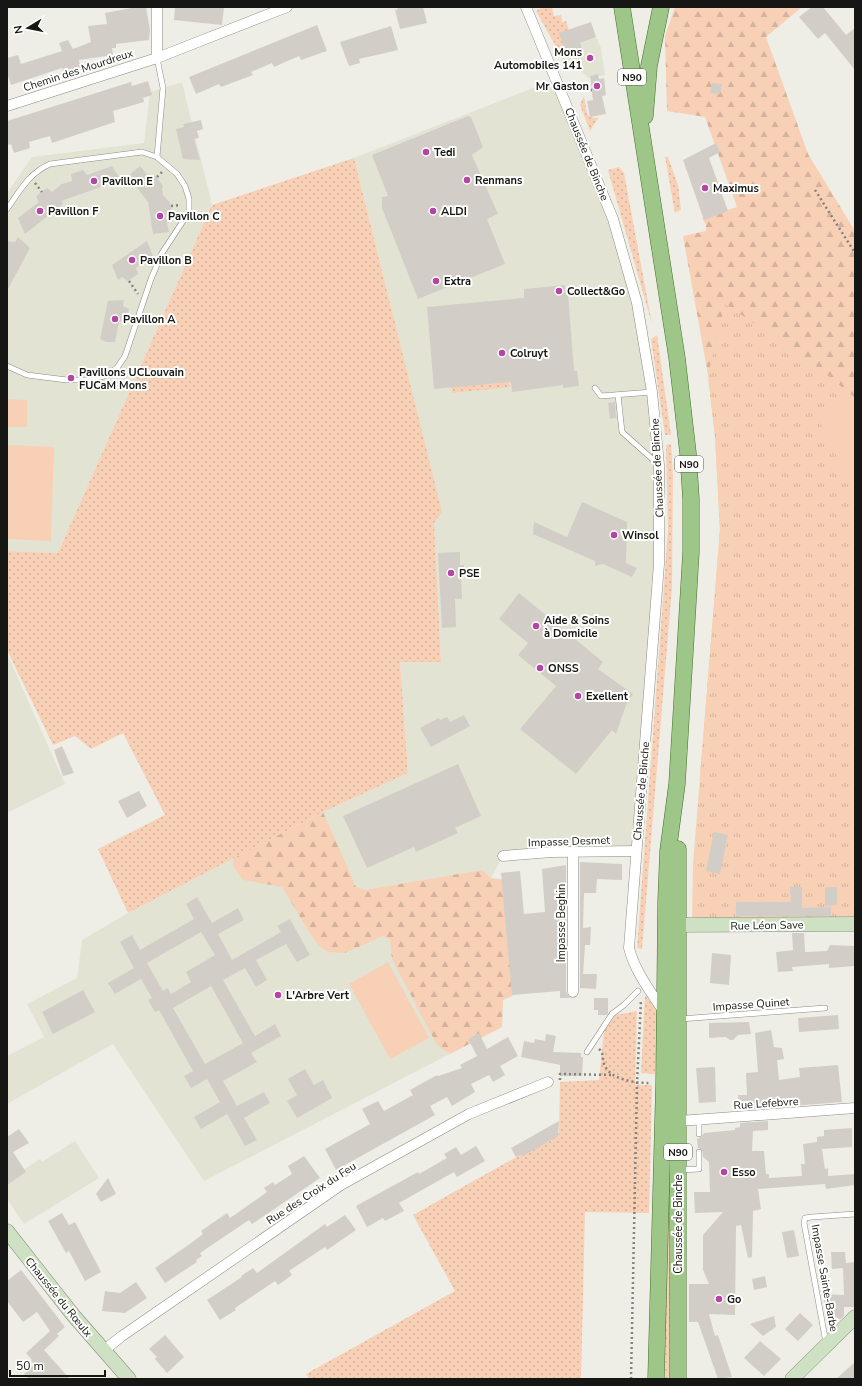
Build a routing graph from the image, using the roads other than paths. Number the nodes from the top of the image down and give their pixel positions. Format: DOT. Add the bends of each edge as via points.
graph roads {
  1 [pos="157,7"];
  2 [pos="287,7"];
  3 [pos="526,7"];
  4 [pos="622,7"];
  5 [pos="661,7"];
  6 [pos="156,58"];
  7 [pos="7,106"];
  8 [pos="643,148"];
  9 [pos="157,157"];
  10 [pos="7,210"];
  11 [pos="7,366"];
  12 [pos="595,388"];
  13 [pos="652,392"];
  14 [pos="618,395"];
  15 [pos="659,466"];
  16 [pos="677,784"];
  17 [pos="668,851"];
  18 [pos="636,852"];
  19 [pos="572,853"];
  20 [pos="503,856"];
  21 [pos="855,924"];
  22 [pos="679,925"];
  23 [pos="638,991"];
  24 [pos="573,992"];
  25 [pos="825,1008"];
  26 [pos="664,1012"];
  27 [pos="679,1019"];
  28 [pos="587,1052"];
  29 [pos="548,1082"];
  30 [pos="855,1108"];
  31 [pos="698,1120"];
  32 [pos="679,1121"];
  33 [pos="699,1134"];
  34 [pos="699,1152"];
  35 [pos="678,1170"];
  36 [pos="855,1214"];
  37 [pos="10,1241"];
  38 [pos="855,1317"];
  39 [pos="826,1344"];
  40 [pos="103,1351"];
  41 [pos="129,1379"];
  42 [pos="656,1379"];
  43 [pos="678,1379"];
  44 [pos="792,1379"];
  1 -- 6 [label="street"];
  2 -- 6 [label="street, Chemin des Mourdreux"];
  3 -- 13 [label="street, Chaussée de Binche" via="613,219 637,303"];
  4 -- 8 [label="main road, Chaussée de Binche / N90"];
  5 -- 8 [label="main road" via="649,66"];
  6 -- 7 [label="street, Chemin des Mourdreux"];
  6 -- 9 [label="lane" via="163,88"];
  8 -- 16 [label="main road, Chaussée de Binche / N90" via="677,358 689,476 691,552"];
  9 -- 10 [label="lane" via="142,152 50,164 40,168 30,177"];
  9 -- 11 [label="lane" via="177,174 185,186 189,199 188,212 162,253 125,356 117,368 104,376 88,380 49,379 27,375"];
  12 -- 14 [label="lane" via="601,396"];
  13 -- 14 [label="lane"];
  13 -- 15 [label="street, Chaussée de Binche"];
  14 -- 15 [label="lane" via="622,432"];
  15 -- 18 [label="street, Chaussée de Binche" via="659,564"];
  16 -- 17 [label="main road, Chaussée de Binche / N90"];
  16 -- 22 [label="main road, Chaussée de Binche / N90"];
  17 -- 22 [label="street, Chaussée de Binche" via="673,871 674,915"];
  17 -- 26 [label="main road, Chaussée de Binche / N90"];
  18 -- 19 [label="street, Impasse Desmet"];
  18 -- 26 [label="street, Chaussée de Binche" via="629,948 632,960"];
  19 -- 20 [label="street, Impasse Desmet"];
  19 -- 24 [label="street, Impasse Beghin"];
  21 -- 22 [label="street, Rue Léon Save"];
  22 -- 27 [label="main road, Chaussée de Binche / N90"];
  23 -- 28 [label="lane" via="612,1014"];
  25 -- 27 [label="lane, Impasse Quinet"];
  26 -- 42 [label="main road, Chaussée de Binche / N90"];
  27 -- 32 [label="main road, Chaussée de Binche / N90"];
  29 -- 40 [label="street, Rue des Croix du Feu" via="470,1114 341,1185"];
  30 -- 31 [label="street, Rue Lefebvre"];
  31 -- 32 [label="street, Rue Lefebvre"];
  31 -- 33 [label="lane"];
  32 -- 35 [label="main road, Chaussée de Binche / N90"];
  34 -- 35 [label="lane" via="699,1169"];
  35 -- 43 [label="main road, Chaussée de Binche / N90"];
  36 -- 39 [label="lane, Impasse Sainte-Barbe" via="805,1218"];
  37 -- 40 [label="street, Chaussée du Rœulx"];
  38 -- 39 [label="street"];
  39 -- 44 [label="street"];
  40 -- 41 [label="street, Chaussée du Rœulx"];
}
